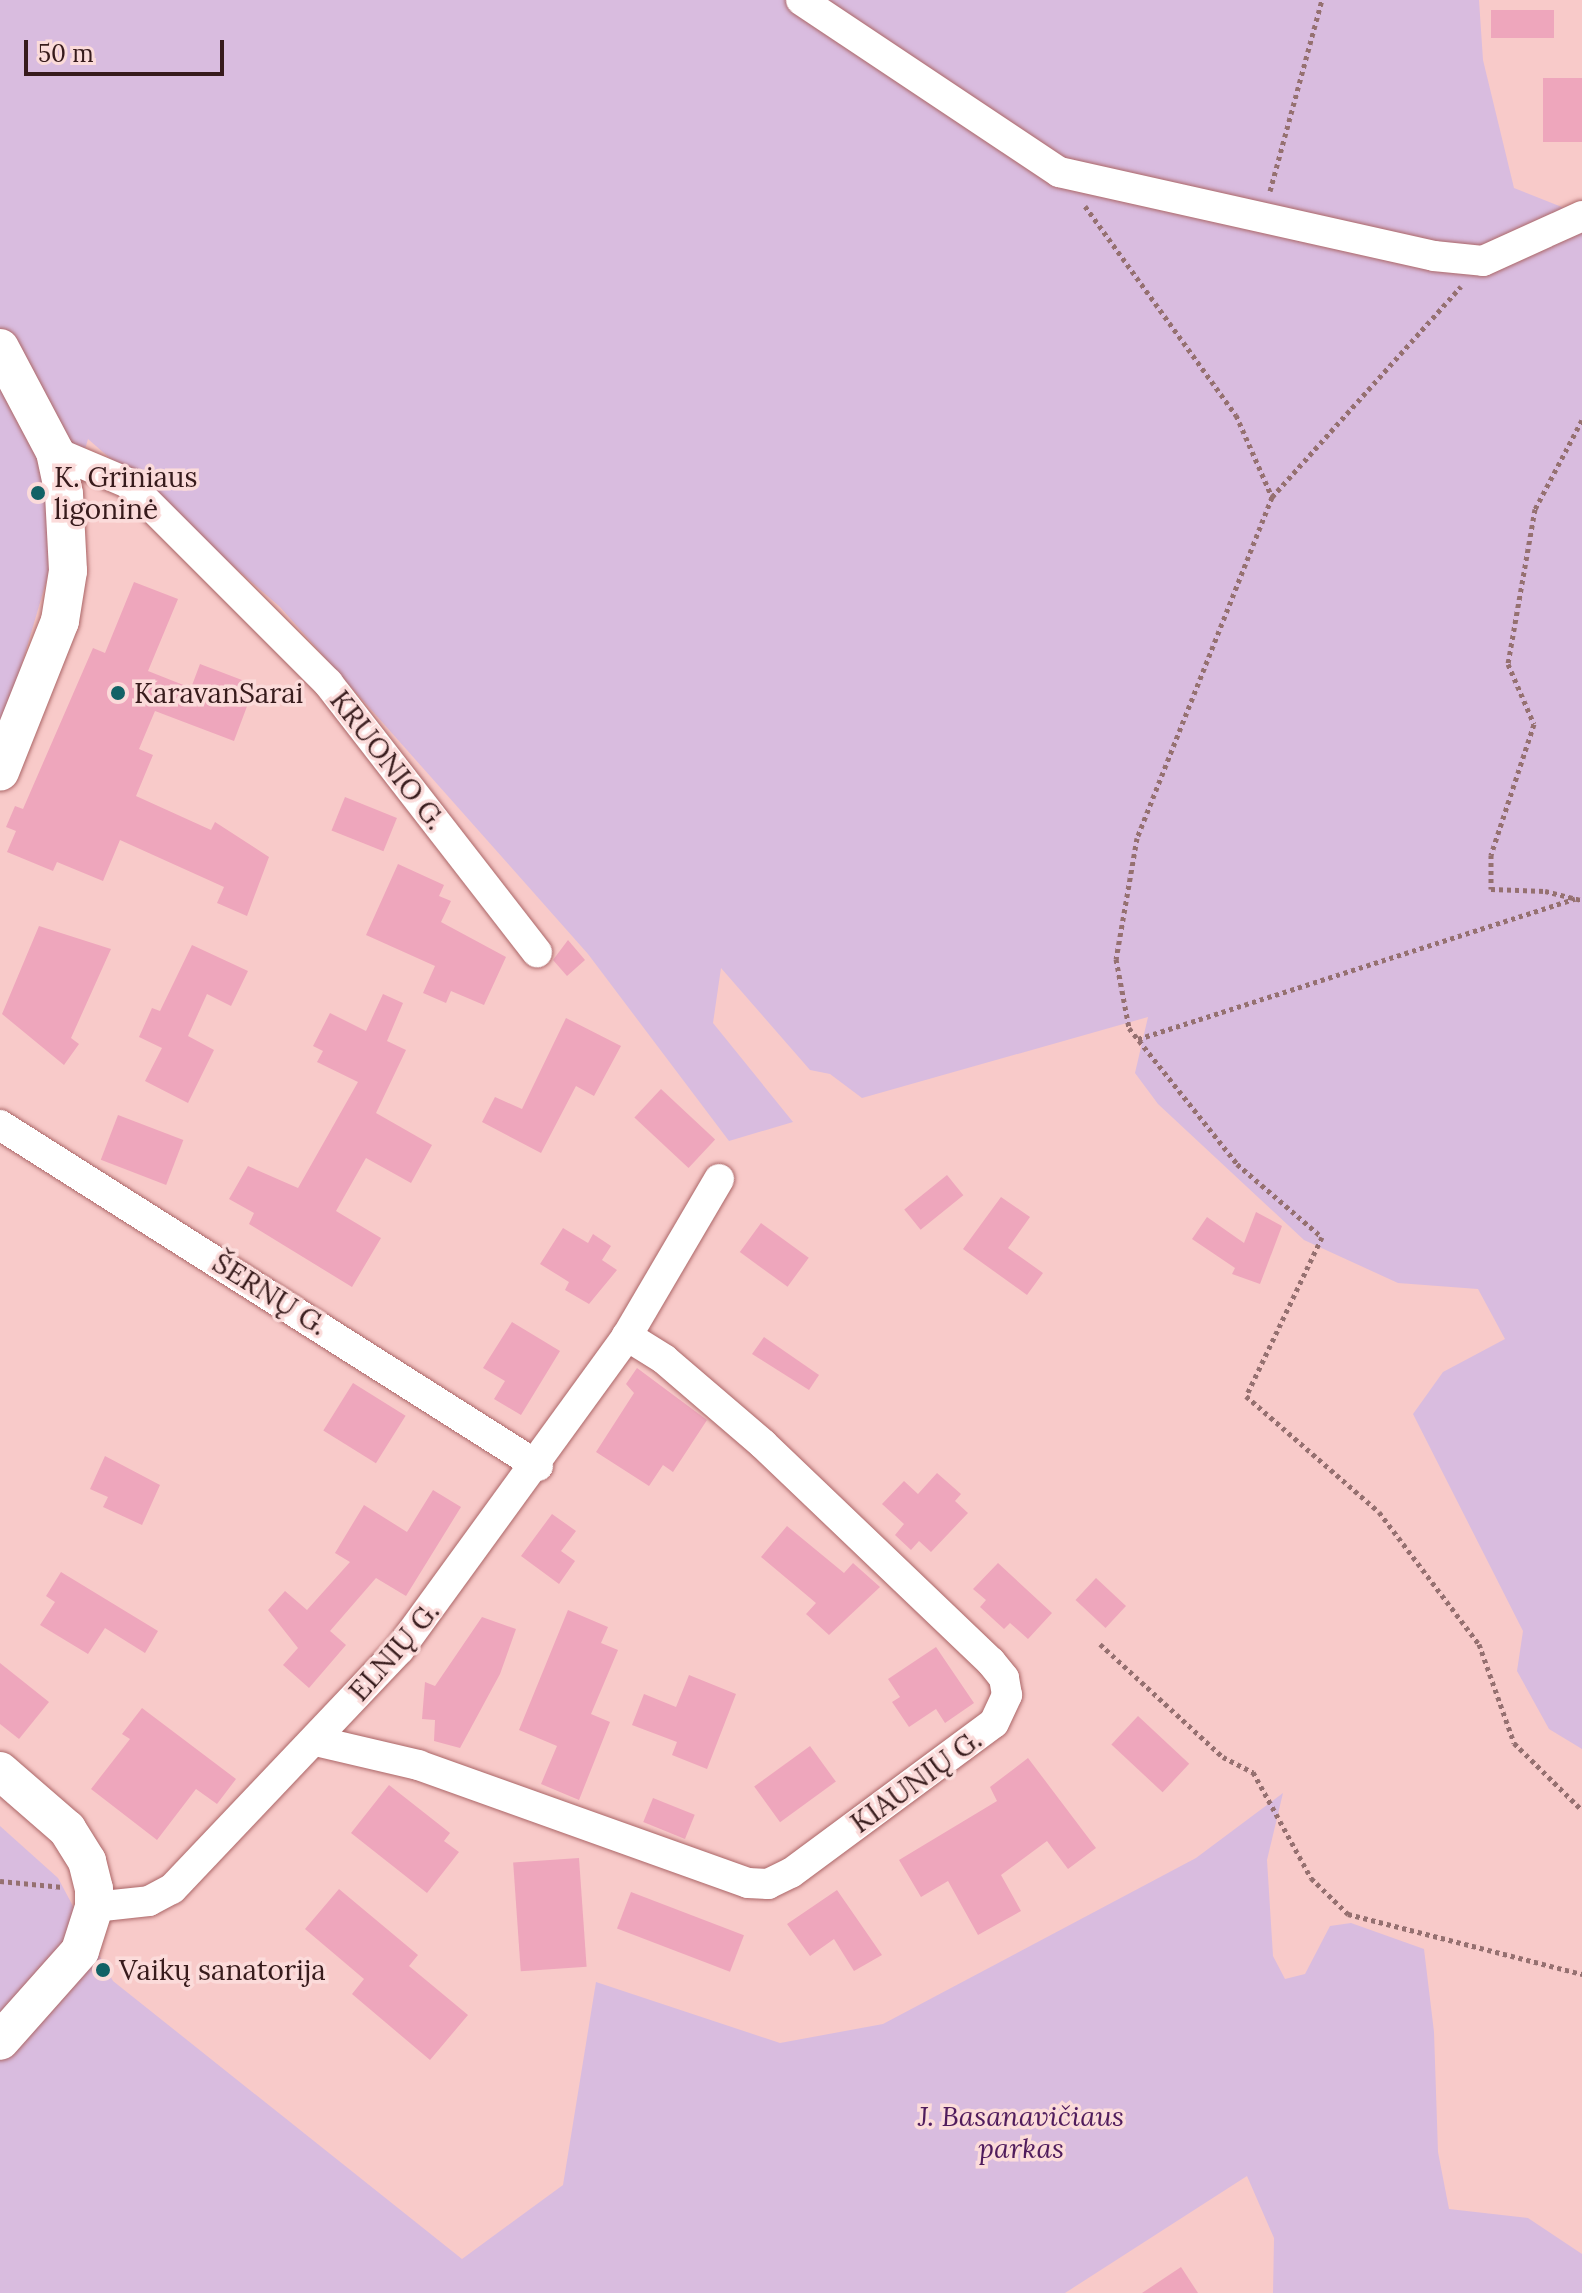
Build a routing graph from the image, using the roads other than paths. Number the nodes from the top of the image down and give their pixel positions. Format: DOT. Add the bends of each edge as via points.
graph roads {
  1 [pos="801,0"];
  2 [pos="1582,216"];
  3 [pos="0,348"];
  4 [pos="55,452"];
  5 [pos="0,772"];
  6 [pos="537,952"];
  7 [pos="0,1125"];
  8 [pos="719,1179"];
  9 [pos="627,1336"];
  10 [pos="538,1466"];
  11 [pos="316,1741"];
  12 [pos="0,1771"];
  13 [pos="94,1898"];
  14 [pos="0,2041"];
  1 -- 2 [label="street" via="1059,172 1434,256 1483,261"];
  3 -- 4 [label="street"];
  4 -- 5 [label="street" via="67,529 66,597"];
  4 -- 6 [label="street, KRUONIO G." via="128,483 328,683"];
  7 -- 10 [label="street, ŠERNŲ G."];
  8 -- 9 [label="street, ELNIŲ G."];
  9 -- 10 [label="street, ELNIŲ G."];
  9 -- 11 [label="street, KIAUNIŲ G." via="664,1359 763,1444 991,1662 1004,1678 1007,1695 994,1723 791,1873 768,1884 748,1883 418,1765"];
  10 -- 11 [label="street, ELNIŲ G." via="399,1650"];
  11 -- 13 [label="street, ELNIŲ G." via="172,1889 149,1901"];
  12 -- 13 [label="street" via="67,1829 87,1861"];
  13 -- 14 [label="street" via="80,1951"];
}
